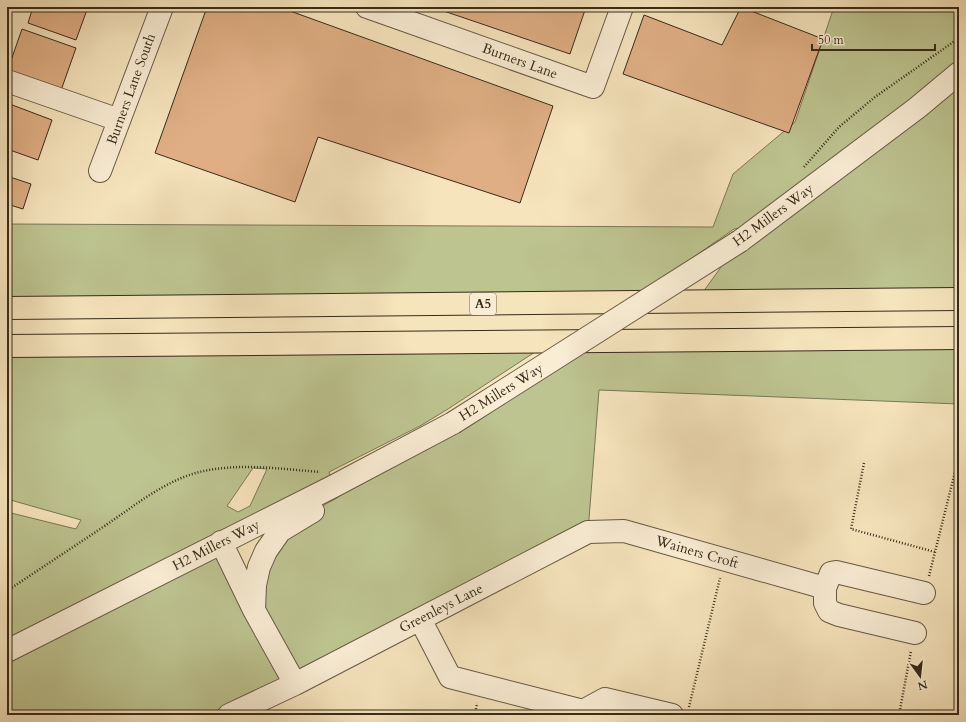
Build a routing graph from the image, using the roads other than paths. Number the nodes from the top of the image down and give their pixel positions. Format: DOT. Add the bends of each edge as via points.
graph roads {
  1 [pos="162,7"];
  2 [pos="367,7"];
  3 [pos="622,7"];
  4 [pos="959,73"];
  5 [pos="7,81"];
  6 [pos="120,120"];
  7 [pos="100,171"];
  8 [pos="959,299"];
  9 [pos="7,308"];
  10 [pos="959,338"];
  11 [pos="7,346"];
  12 [pos="380,462"];
  13 [pos="588,532"];
  14 [pos="221,542"];
  15 [pos="815,586"];
  16 [pos="924,593"];
  17 [pos="254,610"];
  18 [pos="420,618"];
  19 [pos="915,633"];
  20 [pos="7,651"];
  21 [pos="296,684"];
  22 [pos="680,711"];
  23 [pos="229,715"];
  1 -- 6 [label="street, Burners Lane South"];
  2 -- 3 [label="street, Burners Lane" via="593,87"];
  4 -- 12 [label="street, H2 Millers Way, bridge" via="917,108 740,240 453,423"];
  5 -- 6 [label="street"];
  6 -- 7 [label="street, Burners Lane South"];
  8 -- 9 [label="highway, A5"];
  10 -- 11 [label="highway"];
  12 -- 14 [label="street, H2 Millers Way"];
  12 -- 17 [label="street" via="337,498 280,531 266,551 259,567"];
  13 -- 15 [label="street, Wainers Croft" via="624,532"];
  13 -- 18 [label="street, Greenleys Lane"];
  14 -- 17 [label="street"];
  14 -- 20 [label="street, H2 Millers Way"];
  15 -- 16 [label="street" via="836,572"];
  15 -- 19 [label="street" via="829,610 839,615"];
  17 -- 21 [label="street"];
  18 -- 21 [label="street, Greenleys Lane"];
  18 -- 22 [label="street" via="450,677 583,711 605,699"];
  21 -- 23 [label="street, Greenleys Lane"];
}
